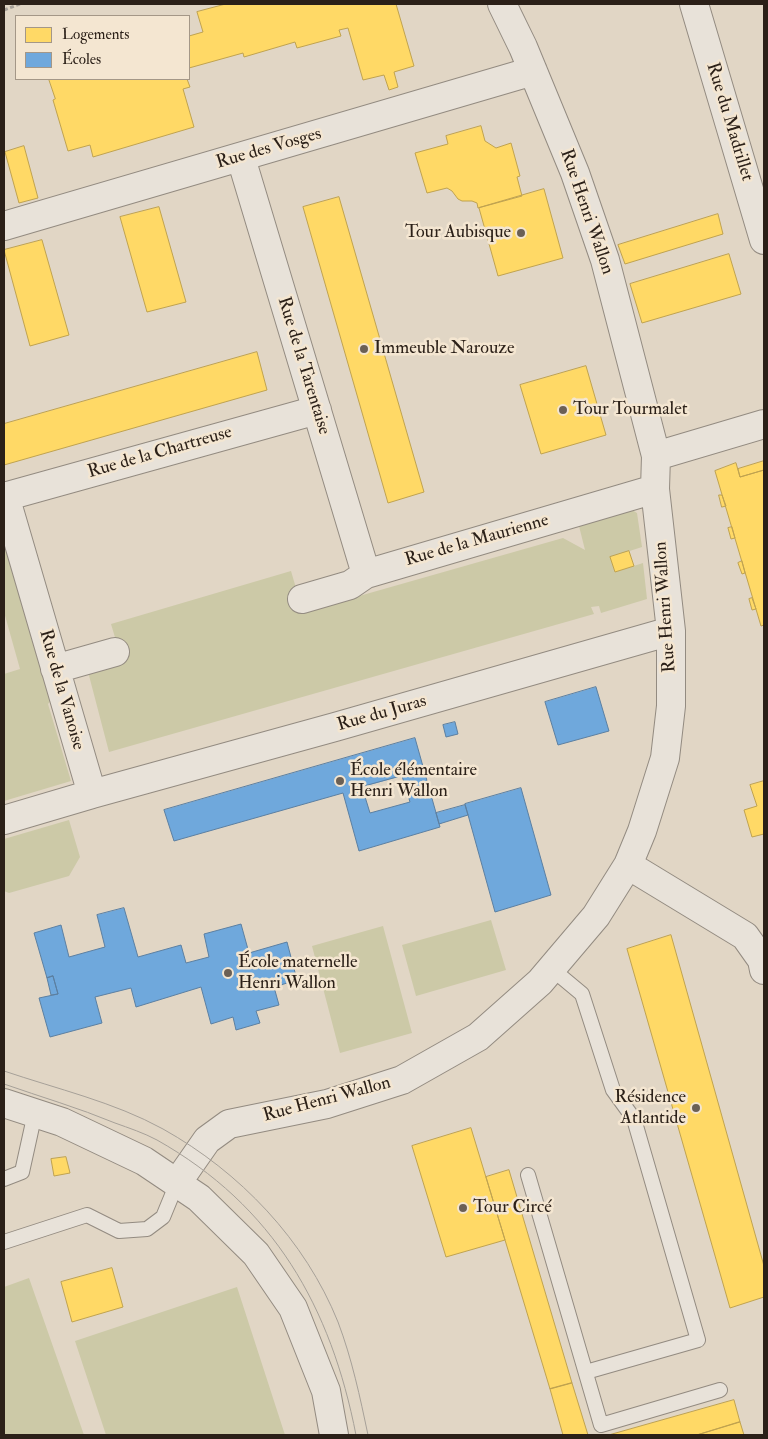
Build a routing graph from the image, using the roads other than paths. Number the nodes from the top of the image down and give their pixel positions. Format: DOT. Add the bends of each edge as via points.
graph roads {
  1 [pos="502,4"];
  2 [pos="694,4"];
  3 [pos="533,71"];
  4 [pos="241,158"];
  5 [pos="758,194"];
  6 [pos="4,226"];
  7 [pos="764,240"];
  8 [pos="317,410"];
  9 [pos="764,424"];
  10 [pos="656,456"];
  11 [pos="655,489"];
  12 [pos="5,496"];
  13 [pos="366,574"];
  14 [pos="302,598"];
  15 [pos="672,631"];
  16 [pos="115,652"];
  17 [pos="55,669"];
  18 [pos="92,794"];
  19 [pos="4,820"];
  20 [pos="628,865"];
  21 [pos="552,969"];
  22 [pos="764,970"];
  23 [pos="4,1103"];
  24 [pos="35,1113"];
  25 [pos="528,1175"];
  26 [pos="4,1179"];
  27 [pos="177,1183"];
  28 [pos="4,1242"];
  29 [pos="586,1372"];
  30 [pos="720,1390"];
  31 [pos="334,1435"];
  1 -- 3 [label="street, Rue Henri Wallon"];
  2 -- 5 [label="street, Rue du Madrillet"];
  3 -- 4 [label="street, Rue des Vosges"];
  3 -- 10 [label="street, Rue Henri Wallon" via="575,173 605,260"];
  4 -- 6 [label="street, Rue des Vosges"];
  4 -- 8 [label="street, Rue de la Tarentaise"];
  5 -- 7 [label="street, Rue du Madrillet"];
  8 -- 12 [label="street, Rue de la Chartreuse"];
  8 -- 13 [label="street, Rue de la Tarentaise"];
  9 -- 10 [label="street"];
  10 -- 11 [label="street, Rue Henri Wallon"];
  11 -- 13 [label="street, Rue de la Maurienne"];
  11 -- 15 [label="street, Rue Henri Wallon"];
  12 -- 17 [label="street, Rue de la Vanoise"];
  13 -- 14 [label="street, Rue de la Maurienne" via="350,585"];
  15 -- 18 [label="street, Rue du Juras"];
  15 -- 20 [label="street, Rue Henri Wallon" via="671,706 665,758"];
  16 -- 17 [label="street"];
  17 -- 18 [label="street, Rue de la Vanoise"];
  18 -- 19 [label="street"];
  20 -- 21 [label="street, Rue Henri Wallon" via="596,916"];
  20 -- 22 [label="street" via="745,936 762,960"];
  21 -- 27 [label="street, Rue Henri Wallon" via="478,1037 402,1080 327,1104 229,1124 206,1140"];
  21 -- 29 [label="lane" via="582,994 613,1090 634,1119 698,1340"];
  23 -- 24 [label="street"];
  24 -- 26 [label="lane" via="22,1172"];
  24 -- 27 [label="street" via="62,1122 144,1161"];
  25 -- 29 [label="lane"];
  27 -- 28 [label="lane" via="163,1217 147,1229 119,1231 88,1215"];
  27 -- 31 [label="street" via="199,1198 256,1254 294,1308 326,1391"];
  29 -- 30 [label="lane" via="602,1425"];
}
